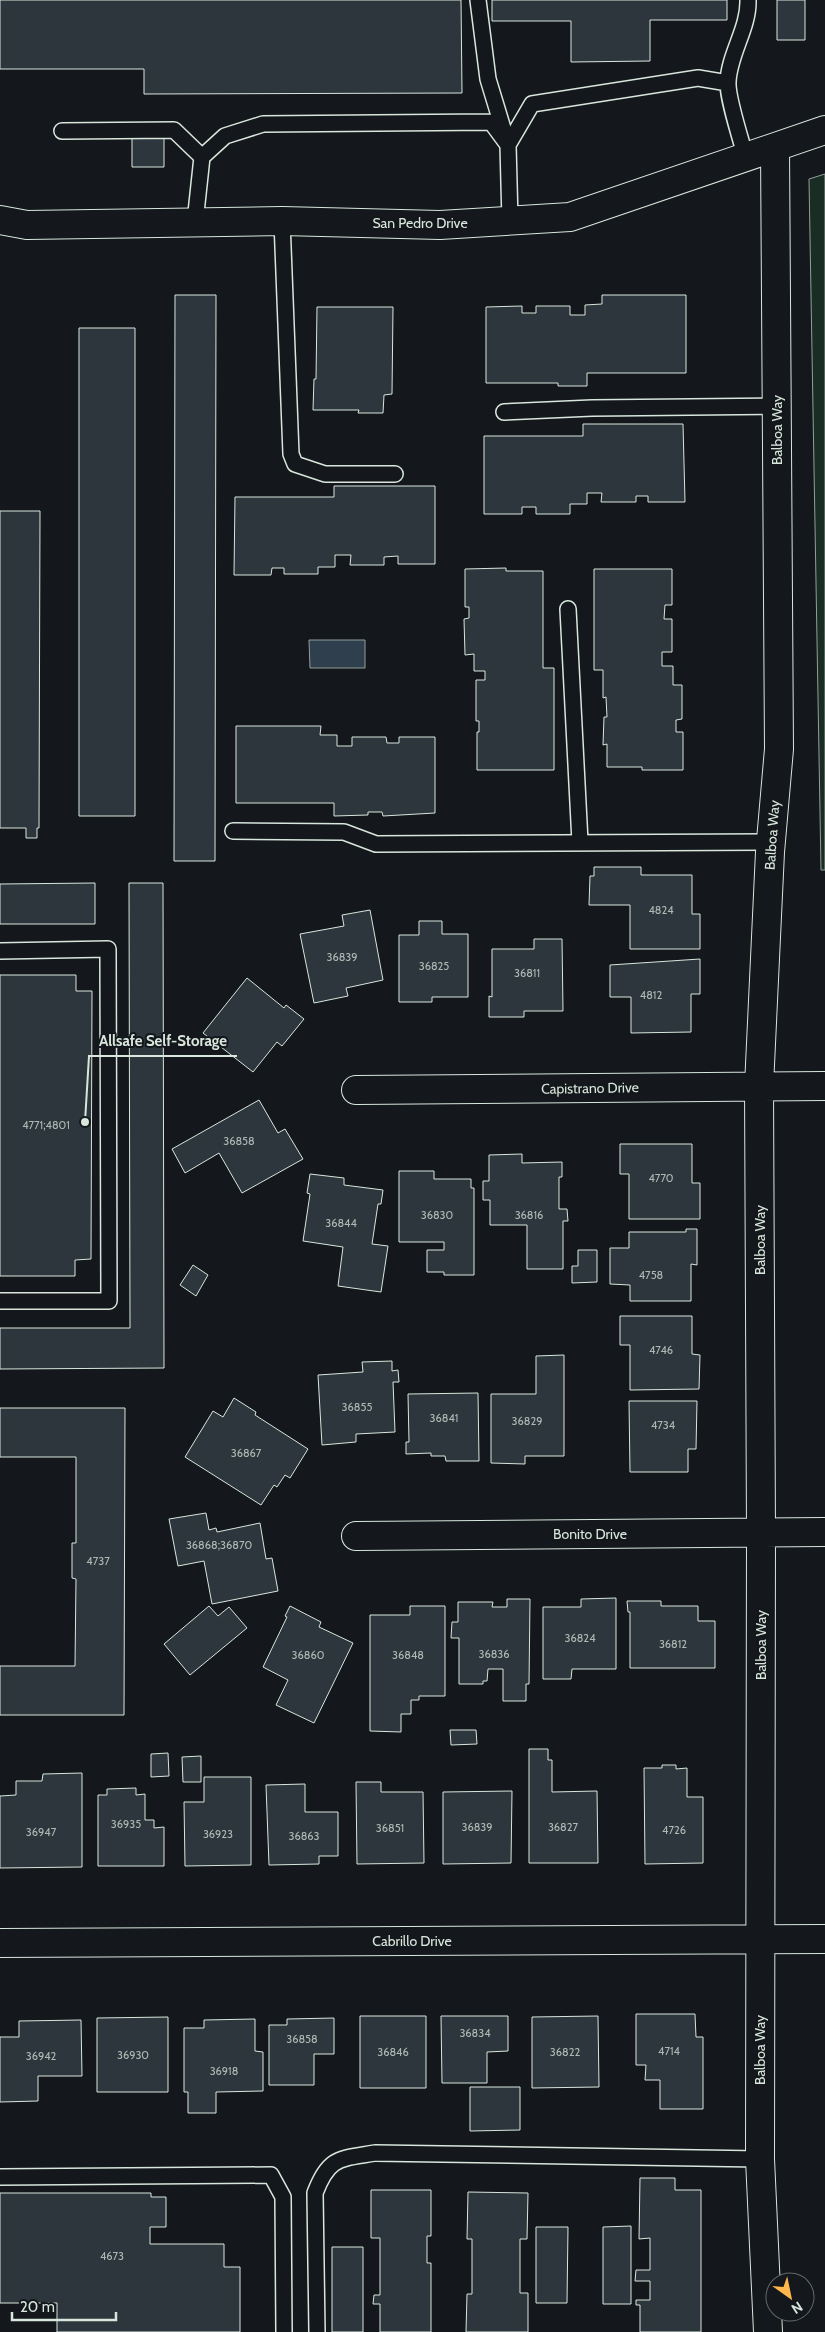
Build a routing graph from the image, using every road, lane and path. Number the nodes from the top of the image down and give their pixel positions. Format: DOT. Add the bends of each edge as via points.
graph roads {
  1 [pos="478,0"];
  2 [pos="748,0"];
  3 [pos="728,83"];
  4 [pos="825,130"];
  5 [pos="62,131"];
  6 [pos="508,145"];
  7 [pos="775,148"];
  8 [pos="202,157"];
  9 [pos="746,158"];
  10 [pos="0,220"];
  11 [pos="282,221"];
  12 [pos="510,221"];
  13 [pos="196,222"];
  14 [pos="777,406"];
  15 [pos="504,412"];
  16 [pos="395,474"];
  17 [pos="568,609"];
  18 [pos="233,831"];
  19 [pos="580,842"];
  20 [pos="771,842"];
  21 [pos="0,951"];
  22 [pos="759,1086"];
  23 [pos="825,1086"];
  24 [pos="356,1090"];
  25 [pos="0,1301"];
  26 [pos="825,1532"];
  27 [pos="762,1533"];
  28 [pos="356,1536"];
  29 [pos="760,1939"];
  30 [pos="825,1939"];
  31 [pos="0,1943"];
  32 [pos="760,2160"];
  33 [pos="0,2177"];
  34 [pos="284,2332"];
  35 [pos="317,2332"];
  36 [pos="768,2332"];
  1 -- 6 [label="lane" via="488,79"];
  2 -- 3 [label="lane" via="749,11 735,49"];
  3 -- 6 [label="lane" via="698,78 532,104"];
  3 -- 9 [label="lane"];
  4 -- 7 [label="street, San Pedro Drive"];
  5 -- 8 [label="lane" via="174,130"];
  6 -- 8 [label="lane" via="491,122 263,124 225,136"];
  6 -- 12 [label="lane"];
  7 -- 9 [label="street, San Pedro Drive"];
  7 -- 14 [label="street, Balboa Way"];
  8 -- 13 [label="lane"];
  9 -- 12 [label="street, San Pedro Drive" via="570,217"];
  10 -- 13 [label="street, San Pedro Drive" via="27,225"];
  11 -- 12 [label="street, San Pedro Drive" via="440,225"];
  11 -- 13 [label="street, San Pedro Drive"];
  11 -- 16 [label="lane" via="290,454 295,464 325,474"];
  14 -- 15 [label="lane"];
  14 -- 20 [label="street, Balboa Way" via="779,749"];
  17 -- 19 [label="lane"];
  18 -- 19 [label="lane" via="344,832 376,844"];
  19 -- 20 [label="lane"];
  20 -- 22 [label="street, Balboa Way"];
  21 -- 25 [label="lane" via="108,949 109,1301"];
  22 -- 23 [label="street, Capistrano Drive"];
  22 -- 24 [label="street, Capistrano Drive"];
  22 -- 27 [label="street, Balboa Way"];
  26 -- 27 [label="street, Bonito Drive"];
  27 -- 28 [label="street, Bonito Drive"];
  27 -- 29 [label="street, Balboa Way"];
  29 -- 30 [label="street, Cabrillo Drive"];
  29 -- 31 [label="street, Cabrillo Drive"];
  29 -- 32 [label="street, Balboa Way"];
  32 -- 35 [label="lane" via="375,2153 338,2160 322,2173 315,2193"];
  32 -- 36 [label="street, Balboa Way"];
  33 -- 34 [label="lane" via="271,2175 283,2196"];
}
